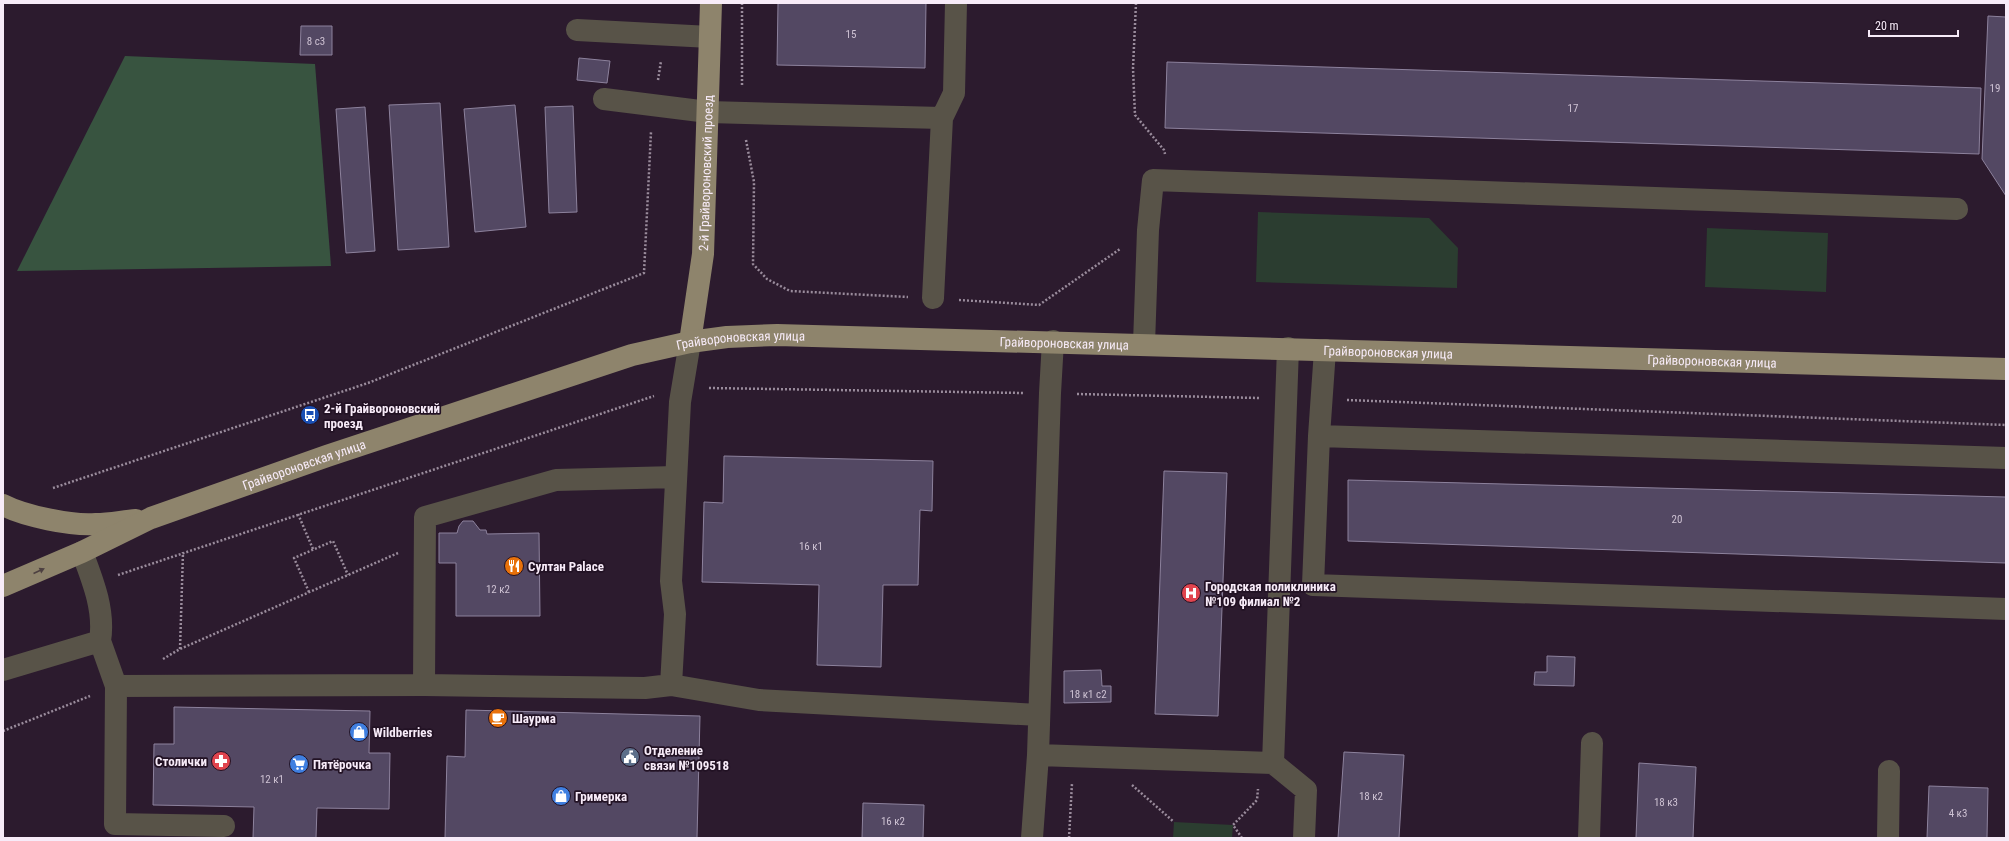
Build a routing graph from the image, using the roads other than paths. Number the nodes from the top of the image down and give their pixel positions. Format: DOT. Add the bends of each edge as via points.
graph roads {
  1 [pos="711,3"];
  2 [pos="956,3"];
  3 [pos="577,30"];
  4 [pos="710,37"];
  5 [pos="604,98"];
  6 [pos="708,112"];
  7 [pos="942,118"];
  8 [pos="1957,209"];
  9 [pos="933,298"];
  10 [pos="1053,341"];
  11 [pos="690,342"];
  12 [pos="1144,344"];
  13 [pos="1288,348"];
  14 [pos="1325,350"];
  15 [pos="2006,369"];
  16 [pos="1319,436"];
  17 [pos="2006,458"];
  18 [pos="676,477"];
  19 [pos="3,505"];
  20 [pos="151,518"];
  21 [pos="82,552"];
  22 [pos="3,586"];
  23 [pos="2006,609"];
  24 [pos="100,641"];
  25 [pos="3,670"];
  26 [pos="116,686"];
  27 [pos="424,686"];
  28 [pos="671,686"];
  29 [pos="1039,715"];
  30 [pos="1592,743"];
  31 [pos="1038,755"];
  32 [pos="1266,763"];
  33 [pos="1889,771"];
  34 [pos="224,826"];
  35 [pos="1032,838"];
  36 [pos="1304,838"];
  37 [pos="1589,838"];
  38 [pos="1888,838"];
  1 -- 4 [label="main road, 2-й Грайвороновский проезд"];
  2 -- 7 [label="street" via="954,93"];
  3 -- 4 [label="street"];
  4 -- 6 [label="main road, 2-й Грайвороновский проезд"];
  5 -- 6 [label="street"];
  6 -- 7 [label="street"];
  6 -- 11 [label="main road, 2-й Грайвороновский проезд" via="703,254"];
  7 -- 9 [label="street"];
  8 -- 12 [label="street" via="1153,180 1148,230"];
  10 -- 11 [label="main road, Грайвороновская улица" via="777,335 727,337"];
  10 -- 12 [label="main road, Грайвороновская улица"];
  10 -- 29 [label="street"];
  11 -- 18 [label="street" via="680,402"];
  11 -- 20 [label="main road, Грайвороновская улица" via="620,359 326,456"];
  12 -- 13 [label="main road, Грайвороновская улица"];
  13 -- 14 [label="main road, Грайвороновская улица"];
  13 -- 32 [label="street"];
  14 -- 15 [label="main road, Грайвороновская улица"];
  14 -- 16 [label="street"];
  16 -- 17 [label="street"];
  16 -- 23 [label="street" via="1313,585"];
  18 -- 27 [label="street" via="556,480 425,517"];
  18 -- 28 [label="street" via="671,581 675,614"];
  19 -- 20 [label="main road" via="17,512 48,519 94,525"];
  20 -- 21 [label="main road"];
  22 -- 21 [label="main road, one-way"];
  21 -- 24 [label="street" via="94,583 102,626"];
  24 -- 25 [label="street"];
  24 -- 26 [label="street"];
  26 -- 27 [label="street"];
  26 -- 34 [label="street" via="114,824"];
  27 -- 28 [label="street"];
  28 -- 29 [label="street" via="759,700"];
  29 -- 31 [label="street"];
  30 -- 37 [label="street"];
  31 -- 32 [label="street"];
  31 -- 35 [label="street"];
  32 -- 36 [label="street" via="1306,790"];
  33 -- 38 [label="street"];
}
